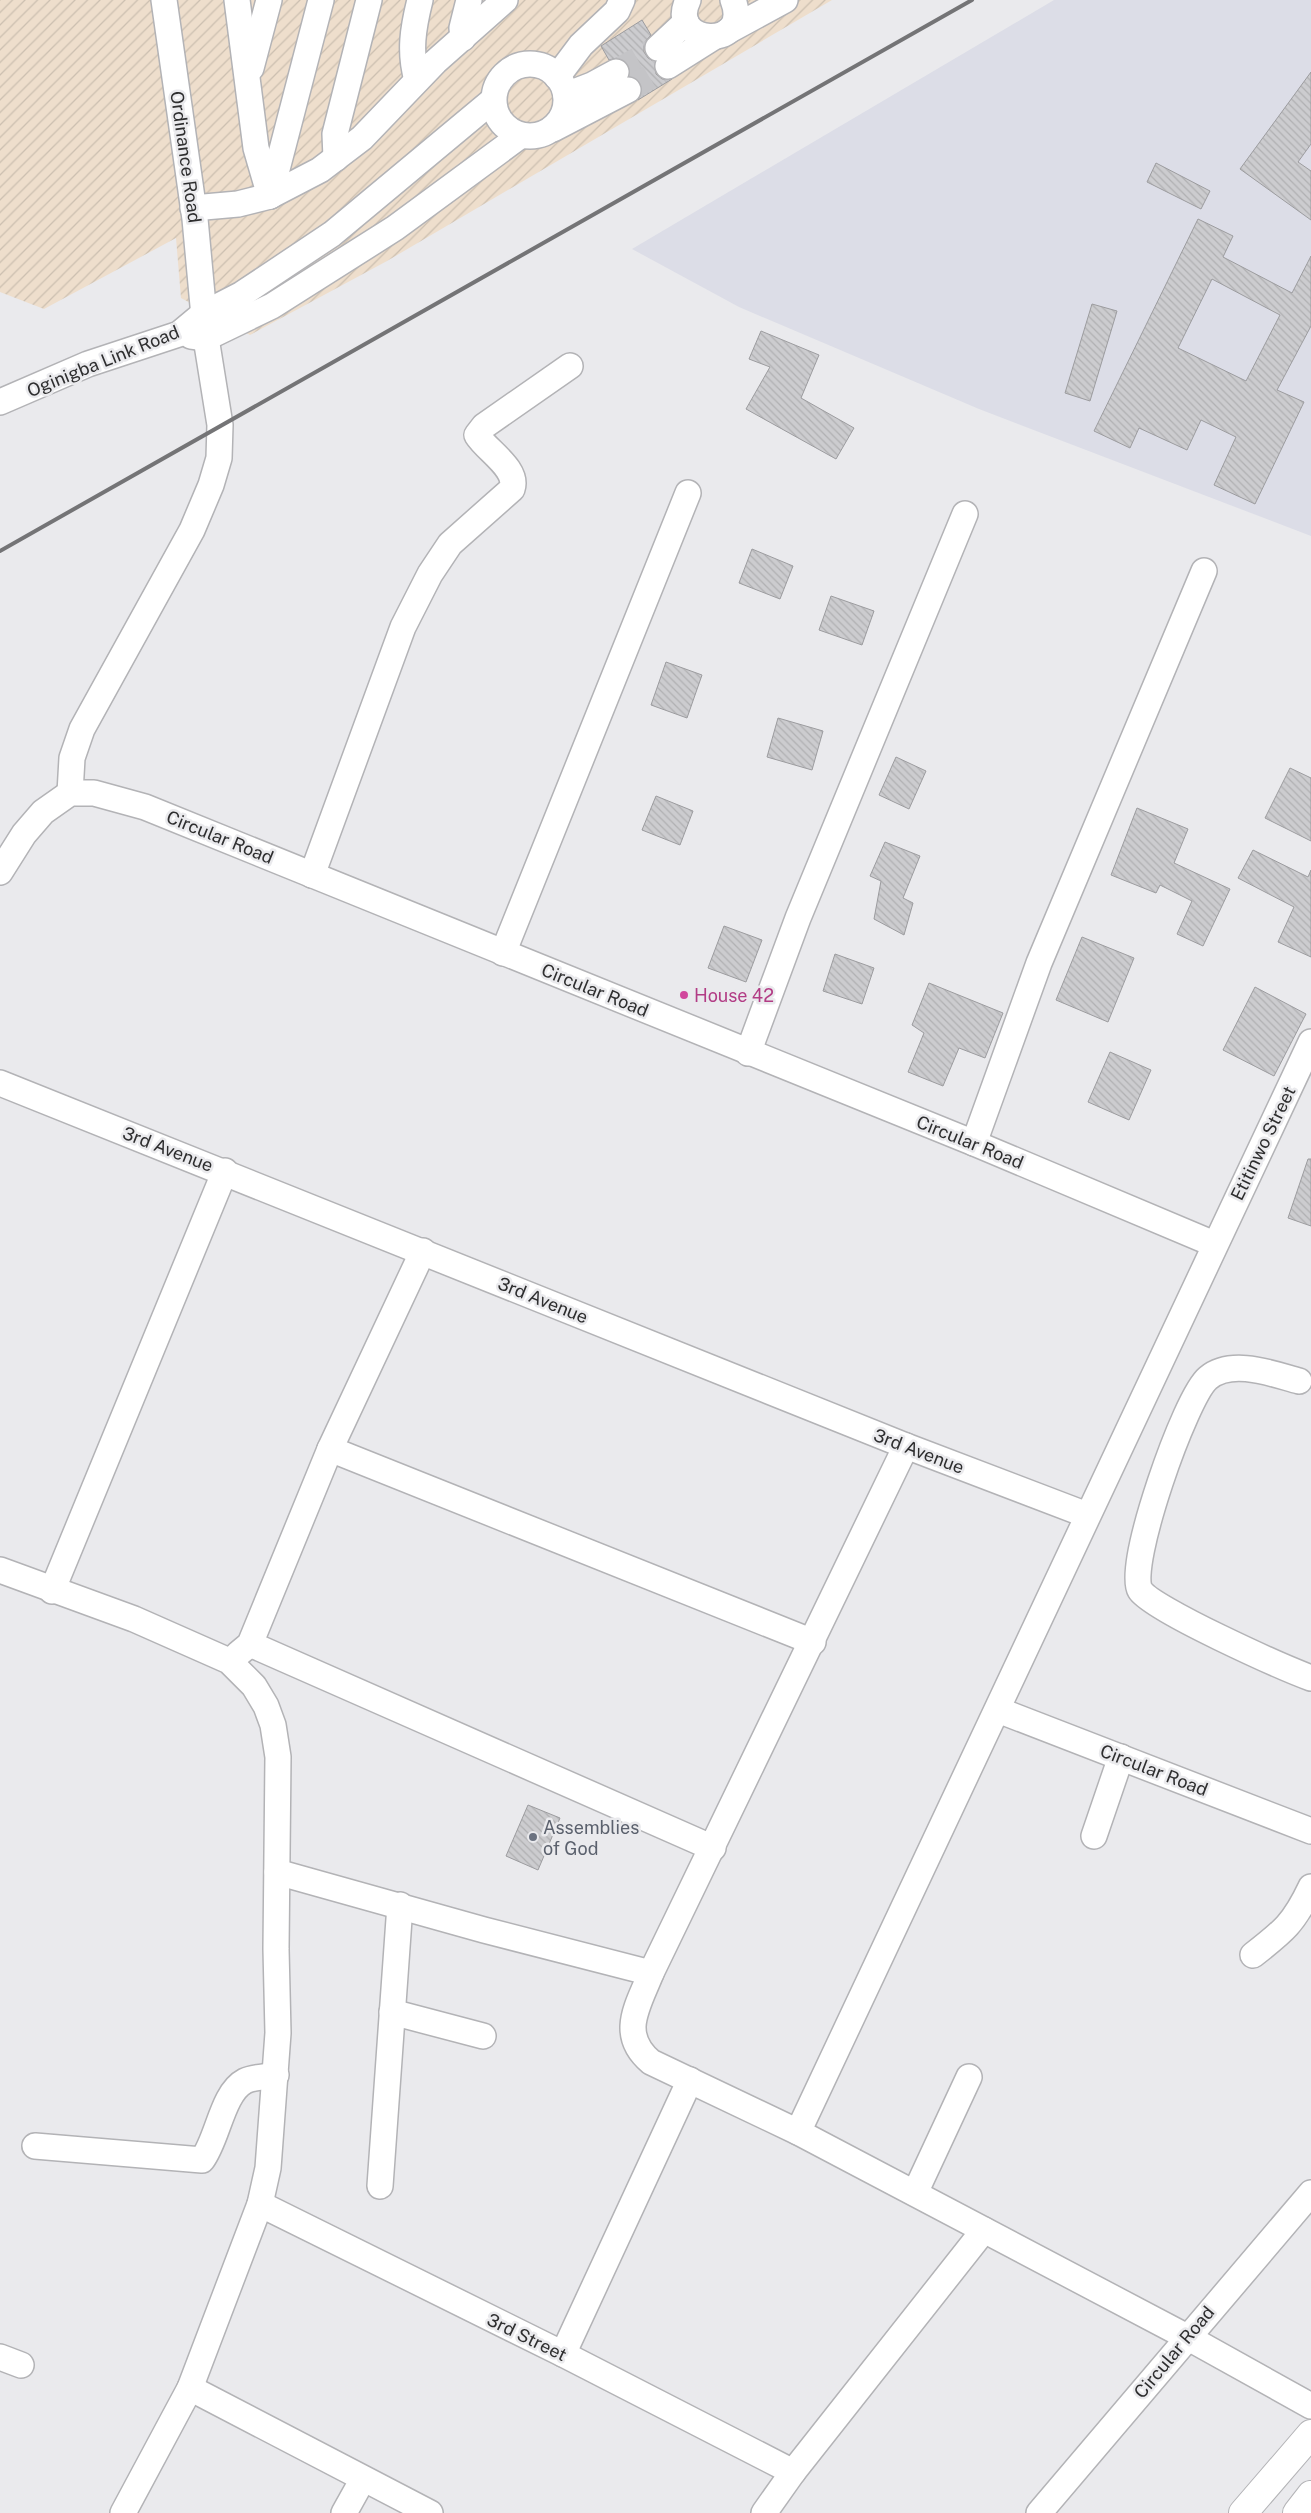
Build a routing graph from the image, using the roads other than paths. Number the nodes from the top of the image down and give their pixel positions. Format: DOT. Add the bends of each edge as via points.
graph roads {
  1 [pos="164,0"];
  2 [pos="237,0"];
  3 [pos="269,0"];
  4 [pos="321,0"];
  5 [pos="369,0"];
  6 [pos="420,0"];
  7 [pos="469,0"];
  8 [pos="505,0"];
  9 [pos="604,0"];
  10 [pos="622,0"];
  11 [pos="785,0"];
  12 [pos="734,1"];
  13 [pos="687,11"];
  14 [pos="721,34"];
  15 [pos="463,38"];
  16 [pos="554,79"];
  17 [pos="247,80"];
  18 [pos="417,80"];
  19 [pos="493,100"];
  20 [pos="553,129"];
  21 [pos="520,136"];
  22 [pos="336,158"];
  23 [pos="270,196"];
  24 [pos="194,208"];
  25 [pos="203,314"];
  26 [pos="179,334"];
  27 [pos="206,338"];
  28 [pos="570,366"];
  29 [pos="0,402"];
  30 [pos="688,492"];
  31 [pos="965,514"];
  32 [pos="1204,571"];
  33 [pos="70,793"];
  34 [pos="0,872"];
  35 [pos="312,875"];
  36 [pos="503,954"];
  37 [pos="1311,1042"];
  38 [pos="748,1053"];
  39 [pos="0,1083"];
  40 [pos="974,1142"];
  41 [pos="225,1171"];
  42 [pos="1214,1244"];
  43 [pos="424,1252"];
  44 [pos="1299,1381"];
  45 [pos="906,1446"];
  46 [pos="330,1449"];
  47 [pos="1087,1516"];
  48 [pos="0,1570"];
  49 [pos="52,1590"];
  50 [pos="813,1642"];
  51 [pos="250,1644"];
  52 [pos="228,1661"];
  53 [pos="1311,1678"];
  54 [pos="998,1710"];
  55 [pos="1121,1757"];
  56 [pos="1311,1832"];
  57 [pos="1094,1836"];
  58 [pos="712,1848"];
  59 [pos="277,1872"];
  60 [pos="1311,1886"];
  61 [pos="400,1905"];
  62 [pos="1253,1955"];
  63 [pos="651,1973"];
  64 [pos="392,2012"];
  65 [pos="484,2036"];
  66 [pos="276,2075"];
  67 [pos="969,2077"];
  68 [pos="690,2080"];
  69 [pos="798,2132"];
  70 [pos="35,2146"];
  71 [pos="380,2186"];
  72 [pos="1311,2193"];
  73 [pos="916,2194"];
  74 [pos="260,2204"];
  75 [pos="984,2230"];
  76 [pos="1187,2337"];
  77 [pos="563,2354"];
  78 [pos="190,2388"];
  79 [pos="1311,2406"];
  80 [pos="1311,2434"];
  81 [pos="793,2472"];
  82 [pos="363,2479"];
  83 [pos="1311,2495"];
  84 [pos="123,2513"];
  85 [pos="344,2513"];
  86 [pos="430,2513"];
  87 [pos="764,2513"];
  88 [pos="1039,2513"];
  89 [pos="1243,2513"];
  90 [pos="1297,2513"];
  1 -- 24 [label="street, Ordinance Road"];
  2 -- 17 [label="street"];
  3 -- 17 [label="street"];
  4 -- 23 [label="street"];
  5 -- 22 [label="street" via="335,134"];
  6 -- 18 [label="street" via="411,44"];
  7 -- 15 [label="street" via="462,28"];
  8 -- 15 [label="street"];
  9 -- 16 [label="street"];
  10 -- 16 [label="street" via="617,11 581,45"];
  11 -- 14 [label="street"];
  12 -- 14 [label="street" via="736,16"];
  13 -- 14 [label="street" via="698,34"];
  13 -- 14 [label="street" via="663,57"];
  15 -- 18 [label="street"];
  16 -- 19 [label="street" via="516,66 507,72 495,89"];
  16 -- 20 [label="street" via="565,110"];
  16 -- 20 [label="street" via="592,85 622,81"];
  17 -- 23 [label="street" via="256,148"];
  18 -- 22 [label="street" via="362,138"];
  19 -- 21 [label="street" via="501,122"];
  19 -- 25 [label="street, Oginigba Link Road" via="332,234 242,294"];
  20 -- 21 [label="street" via="531,137"];
  21 -- 27 [label="street" via="395,228 272,306"];
  22 -- 23 [label="street"];
  23 -- 24 [label="street" via="238,204"];
  24 -- 25 [label="street, Ordinance Road"];
  25 -- 26 [label="street, Oginigba Link Road"];
  25 -- 27 [label="street, Ordinance Road"];
  26 -- 27 [label="street"];
  26 -- 29 [label="street, Oginigba Link Road" via="88,364"];
  27 -- 33 [label="street, Ordinance Road" via="220,425 219,458 212,485 192,530 82,729 72,758"];
  28 -- 35 [label="street" via="484,426 478,435 512,474 512,489 450,544 430,574 403,627"];
  30 -- 36 [label="street"];
  31 -- 38 [label="street" via="798,918"];
  32 -- 40 [label="street" via="1039,963"];
  33 -- 34 [label="street" via="43,812 24,834"];
  33 -- 35 [label="street, Circular Road" via="94,793 145,807"];
  35 -- 36 [label="street, Circular Road"];
  36 -- 38 [label="street, Circular Road"];
  37 -- 42 [label="street, Etitinwo Street"];
  38 -- 40 [label="street, Circular Road"];
  39 -- 41 [label="street, 3rd Avenue"];
  40 -- 42 [label="street, Circular Road"];
  41 -- 43 [label="street, 3rd Avenue"];
  41 -- 49 [label="street"];
  42 -- 47 [label="street, Etitinwo Street"];
  43 -- 45 [label="street, 3rd Avenue"];
  43 -- 46 [label="street"];
  44 -- 53 [label="street" via="1247,1367 1209,1377 1196,1391 1180,1427 1150,1516 1137,1573 1141,1593 1149,1599 1200,1628"];
  45 -- 47 [label="street, 3rd Avenue"];
  45 -- 50 [label="street"];
  46 -- 50 [label="street"];
  46 -- 51 [label="street"];
  47 -- 54 [label="street, Etitinwo Street"];
  48 -- 49 [label="street"];
  49 -- 52 [label="street" via="134,1619"];
  50 -- 58 [label="street"];
  51 -- 52 [label="street"];
  51 -- 58 [label="street"];
  52 -- 59 [label="street" via="254,1686 273,1725 278,1757"];
  54 -- 55 [label="street, Circular Road"];
  54 -- 69 [label="street, Etitinwo Street"];
  55 -- 56 [label="street, Circular Road"];
  55 -- 57 [label="street"];
  58 -- 63 [label="street"];
  59 -- 61 [label="street"];
  59 -- 66 [label="street"];
  60 -- 62 [label="street" via="1300,1912 1290,1925"];
  61 -- 63 [label="street"];
  61 -- 64 [label="street"];
  63 -- 68 [label="street" via="632,2021 633,2040 641,2054 651,2062"];
  64 -- 65 [label="street"];
  64 -- 71 [label="street"];
  66 -- 70 [label="street" via="245,2081 232,2092 210,2150 202,2160"];
  66 -- 74 [label="street" via="268,2168"];
  67 -- 73 [label="street"];
  68 -- 69 [label="street"];
  68 -- 77 [label="street"];
  69 -- 73 [label="street"];
  72 -- 76 [label="street, Circular Road"];
  73 -- 75 [label="street"];
  74 -- 77 [label="street, 3rd Street"];
  74 -- 78 [label="street"];
  75 -- 76 [label="street"];
  75 -- 81 [label="street"];
  76 -- 79 [label="street"];
  76 -- 88 [label="street, Circular Road"];
  77 -- 81 [label="street, 3rd Street"];
  78 -- 82 [label="street"];
  78 -- 84 [label="street"];
  80 -- 89 [label="main road"];
  81 -- 87 [label="street"];
  82 -- 85 [label="street"];
  82 -- 86 [label="street"];
  83 -- 90 [label="main road"];
}
